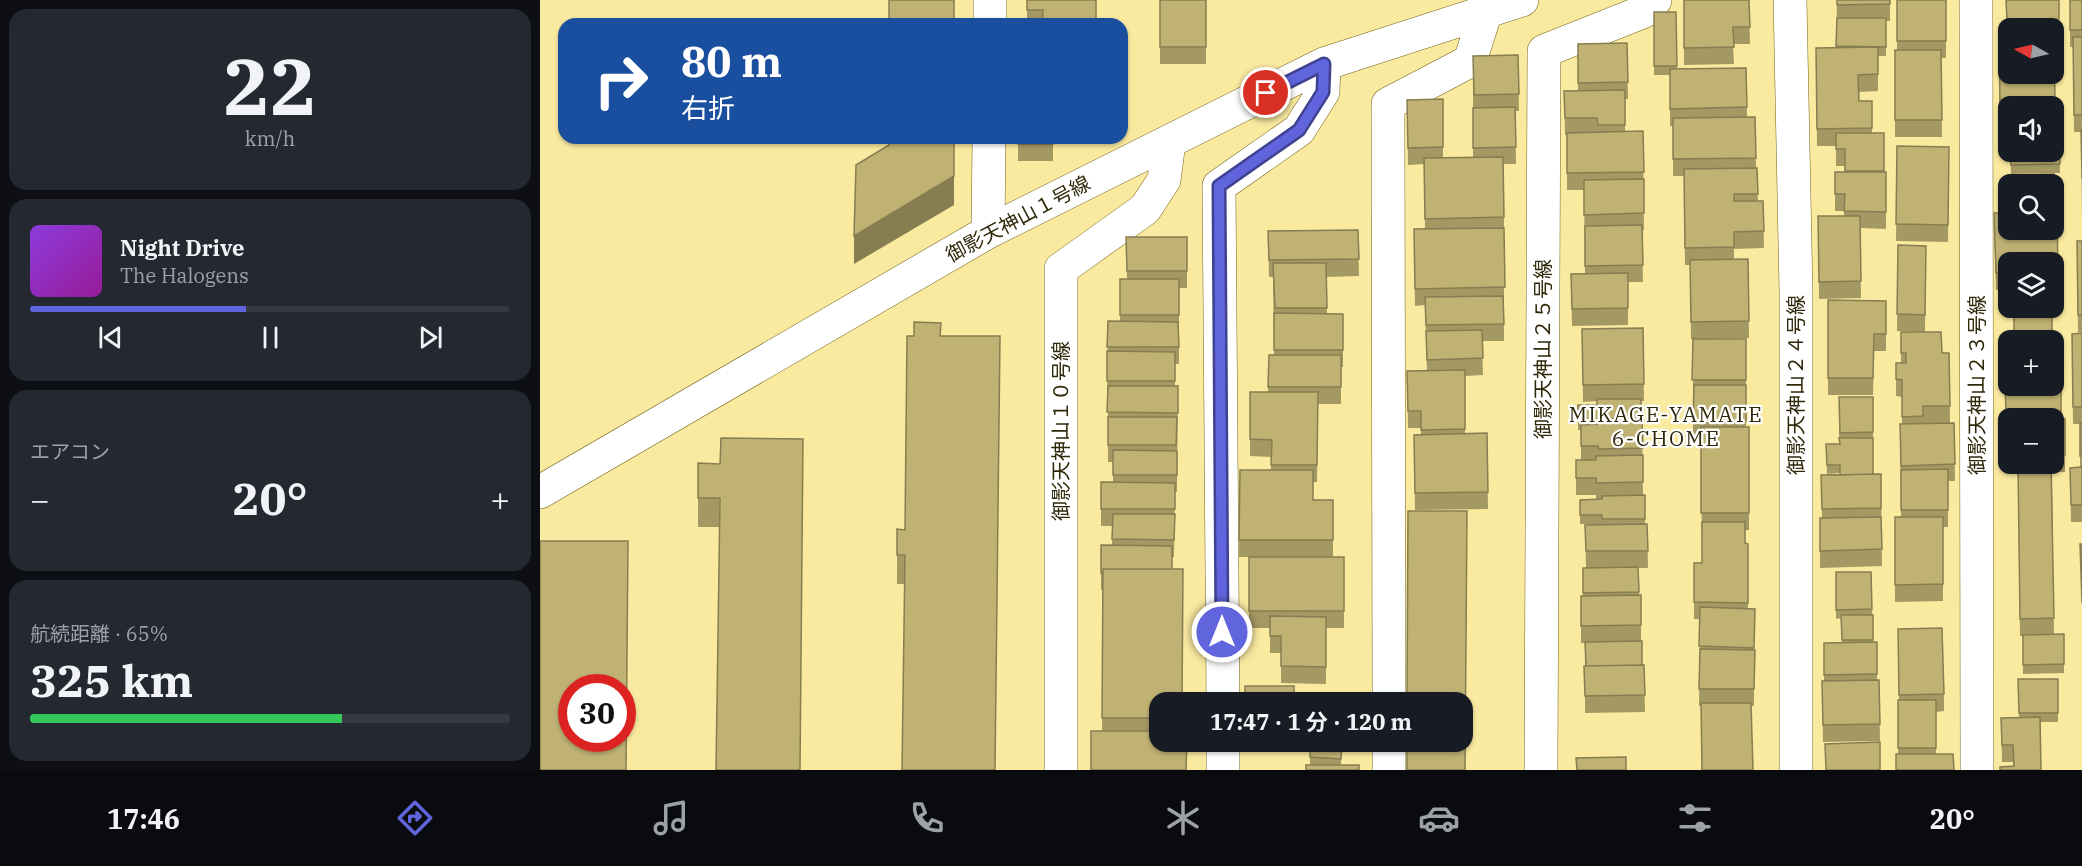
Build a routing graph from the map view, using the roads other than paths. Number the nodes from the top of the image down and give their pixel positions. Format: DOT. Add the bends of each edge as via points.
graph roads {
  1 [pos="990,0"];
  2 [pos="1522,0"];
  3 [pos="1655,0"];
  4 [pos="1790,0"];
  5 [pos="1976,0"];
  6 [pos="1486,11"];
  7 [pos="990,18"];
  8 [pos="1324,64"];
  9 [pos="1169,142"];
  10 [pos="989,144"];
  11 [pos="988,232"];
  12 [pos="540,492"];
  13 [pos="1223,692"];
  14 [pos="1389,692"];
  15 [pos="1223,752"];
  16 [pos="1389,752"];
  17 [pos="1061,770"];
  18 [pos="1223,770"];
  19 [pos="1389,770"];
  20 [pos="1541,770"];
  21 [pos="1796,770"];
  22 [pos="1977,770"];
  1 -- 7 [label="street"];
  2 -- 6 [label="street, 御影天神山１号線"];
  3 -- 20 [label="street, 御影天神山２５号線" via="1645,11 1544,51"];
  4 -- 21 [label="street, 御影天神山２４号線" via="1796,292"];
  5 -- 22 [label="street, 御影天神山２３号線"];
  6 -- 8 [label="street, 御影天神山１号線"];
  6 -- 14 [label="street" via="1470,62 1388,104"];
  8 -- 9 [label="street, 御影天神山１号線"];
  8 -- 13 [label="street" via="1323,92 1299,130 1219,186"];
  9 -- 11 [label="street, 御影天神山１号線"];
  9 -- 17 [label="street, 御影天神山１０号線" via="1164,180 1145,209 1061,269"];
  10 -- 11 [label="street"];
  11 -- 12 [label="street, 御影天神山１号線"];
  15 -- 18 [label="street"];
  16 -- 19 [label="street"];
}
